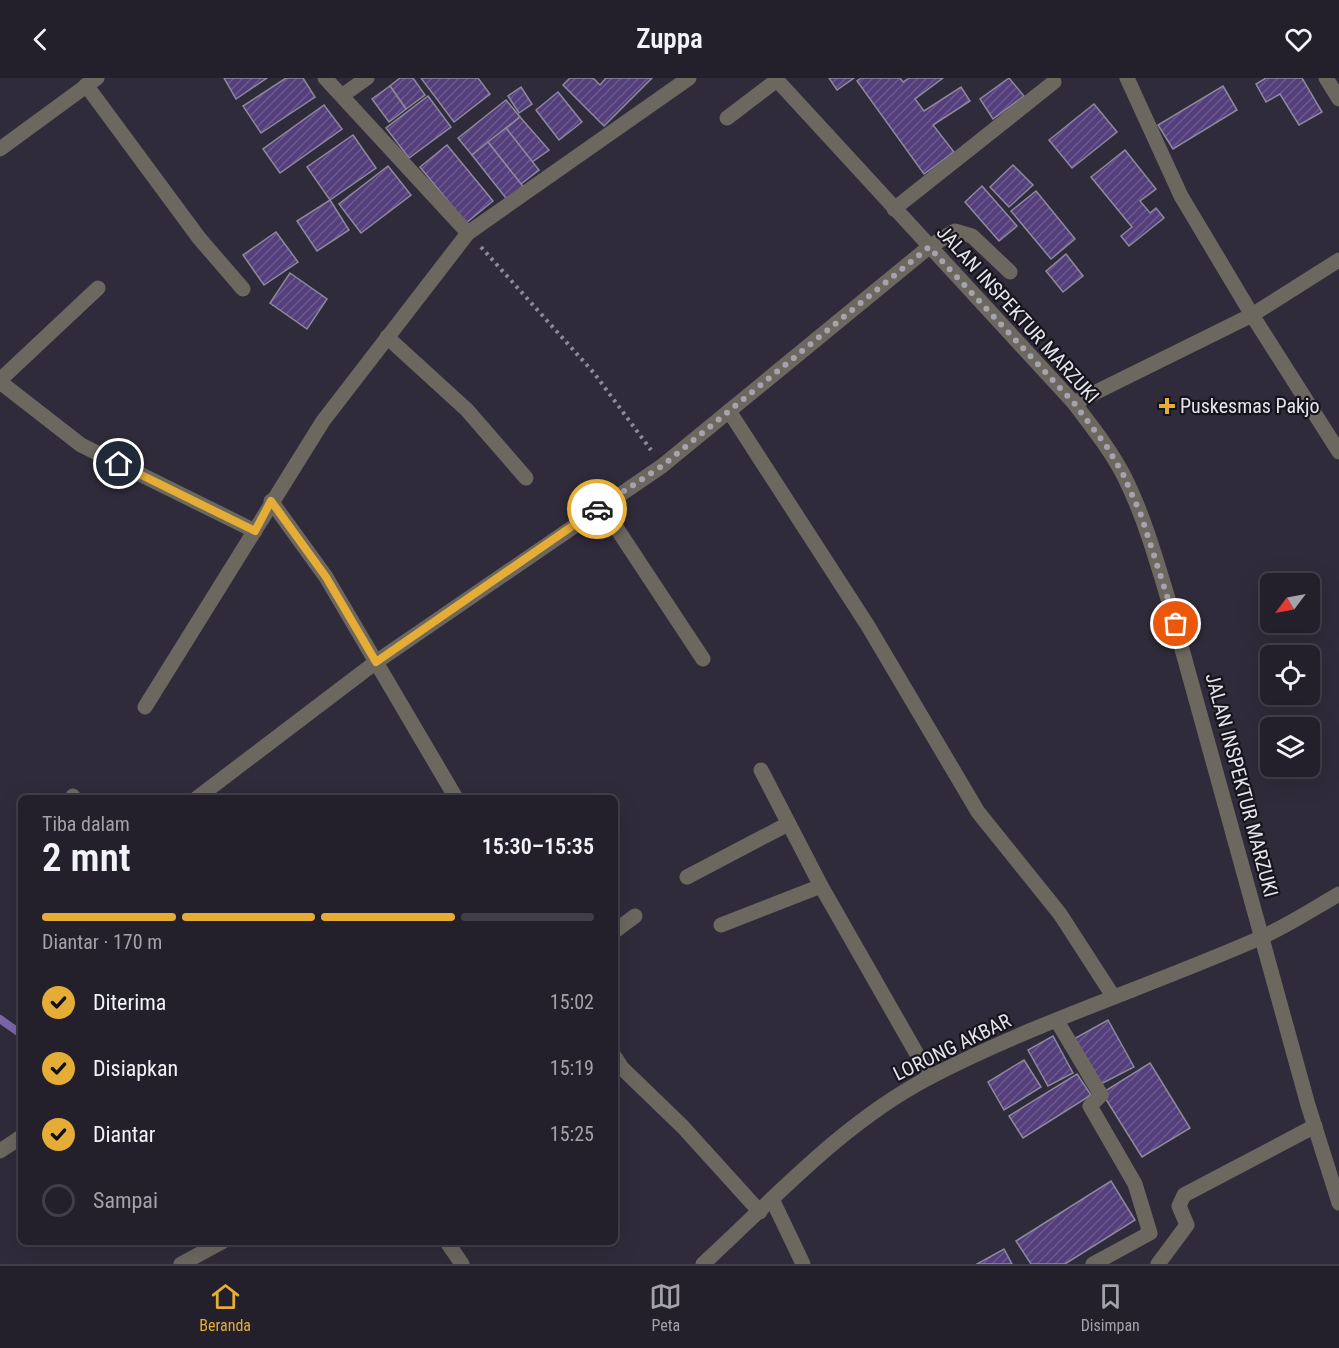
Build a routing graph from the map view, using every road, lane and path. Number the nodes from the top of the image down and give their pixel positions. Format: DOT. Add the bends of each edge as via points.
graph roads {
  1 [pos="325,78"];
  2 [pos="367,78"];
  3 [pos="689,78"];
  4 [pos="1127,78"];
  5 [pos="1326,78"];
  6 [pos="776,79"];
  7 [pos="92,82"];
  8 [pos="1054,82"];
  9 [pos="343,95"];
  10 [pos="1339,99"];
  11 [pos="727,118"];
  12 [pos="0,149"];
  13 [pos="894,209"];
  14 [pos="468,233"];
  15 [pos="929,247"];
  16 [pos="1339,260"];
  17 [pos="1010,272"];
  18 [pos="98,288"];
  19 [pos="243,289"];
  20 [pos="1252,315"];
  21 [pos="387,337"];
  22 [pos="0,381"];
  23 [pos="1074,403"];
  24 [pos="729,411"];
  25 [pos="1339,452"];
  26 [pos="662,466"];
  27 [pos="526,478"];
  28 [pos="271,501"];
  29 [pos="602,506"];
  30 [pos="255,531"];
  31 [pos="704,659"];
  32 [pos="376,662"];
  33 [pos="145,707"];
  34 [pos="761,770"];
  35 [pos="201,795"];
  36 [pos="454,795"];
  37 [pos="788,824"];
  38 [pos="687,877"];
  39 [pos="821,886"];
  40 [pos="1339,894"];
  41 [pos="635,916"];
  42 [pos="721,925"];
  43 [pos="618,929"];
  44 [pos="1262,937"];
  45 [pos="1113,996"];
  46 [pos="1057,1021"];
  47 [pos="618,1067"];
  48 [pos="930,1077"];
  49 [pos="1315,1126"];
  50 [pos="18,1139"];
  51 [pos="0,1151"];
  52 [pos="772,1199"];
  53 [pos="1339,1203"];
  54 [pos="760,1212"];
  55 [pos="216,1245"];
  56 [pos="449,1245"];
  57 [pos="181,1264"];
  58 [pos="462,1264"];
  59 [pos="704,1264"];
  60 [pos="803,1264"];
  61 [pos="1093,1264"];
  62 [pos="1158,1264"];
  1 -- 9 [label="street"];
  2 -- 9 [label="street"];
  3 -- 14 [label="street"];
  4 -- 20 [label="street" via="1181,196"];
  5 -- 10 [label="street"];
  6 -- 11 [label="street"];
  6 -- 13 [label="street, JALAN INSPEKTUR MARZUKI"];
  7 -- 12 [label="street"];
  7 -- 19 [label="street" via="199,238"];
  8 -- 13 [label="street"];
  9 -- 14 [label="street"];
  13 -- 15 [label="street, JALAN INSPEKTUR MARZUKI"];
  14 -- 21 [label="street"];
  14 -- 26 [label="path" via="594,374"];
  15 -- 17 [label="street" via="955,231 972,236"];
  15 -- 23 [label="street, JALAN INSPEKTUR MARZUKI"];
  15 -- 24 [label="street"];
  16 -- 20 [label="street"];
  18 -- 22 [label="street"];
  20 -- 23 [label="street"];
  20 -- 25 [label="street"];
  21 -- 27 [label="street" via="467,410"];
  21 -- 28 [label="street" via="323,421"];
  22 -- 30 [label="street" via="81,445"];
  23 -- 44 [label="street, JALAN INSPEKTUR MARZUKI" via="1123,474 1147,530"];
  24 -- 26 [label="street"];
  24 -- 45 [label="street" via="868,626 978,812 1060,914"];
  26 -- 29 [label="street"];
  28 -- 30 [label="street"];
  28 -- 32 [label="street" via="326,577"];
  29 -- 31 [label="street"];
  29 -- 32 [label="street"];
  30 -- 33 [label="street"];
  32 -- 35 [label="street"];
  32 -- 36 [label="street"];
  34 -- 37 [label="street"];
  37 -- 38 [label="street"];
  37 -- 39 [label="street"];
  39 -- 42 [label="street"];
  39 -- 48 [label="street"];
  40 -- 44 [label="street, LORONG AKBAR"];
  41 -- 43 [label="street"];
  44 -- 45 [label="street, LORONG AKBAR"];
  44 -- 49 [label="street, JALAN INSPEKTUR MARZUKI"];
  45 -- 46 [label="street, LORONG AKBAR"];
  46 -- 48 [label="street, LORONG AKBAR"];
  46 -- 61 [label="street" via="1101,1095 1090,1107 1135,1184 1150,1233"];
  47 -- 54 [label="street" via="683,1127"];
  48 -- 52 [label="street, LORONG AKBAR" via="859,1122"];
  49 -- 53 [label="street, JALAN INSPEKTUR MARZUKI"];
  49 -- 62 [label="street" via="1184,1195 1179,1206 1187,1225"];
  50 -- 51 [label="street"];
  52 -- 54 [label="street, LORONG AKBAR"];
  52 -- 60 [label="street"];
  54 -- 59 [label="street, LORONG AKBAR"];
  55 -- 57 [label="street"];
  56 -- 58 [label="street"];
}
